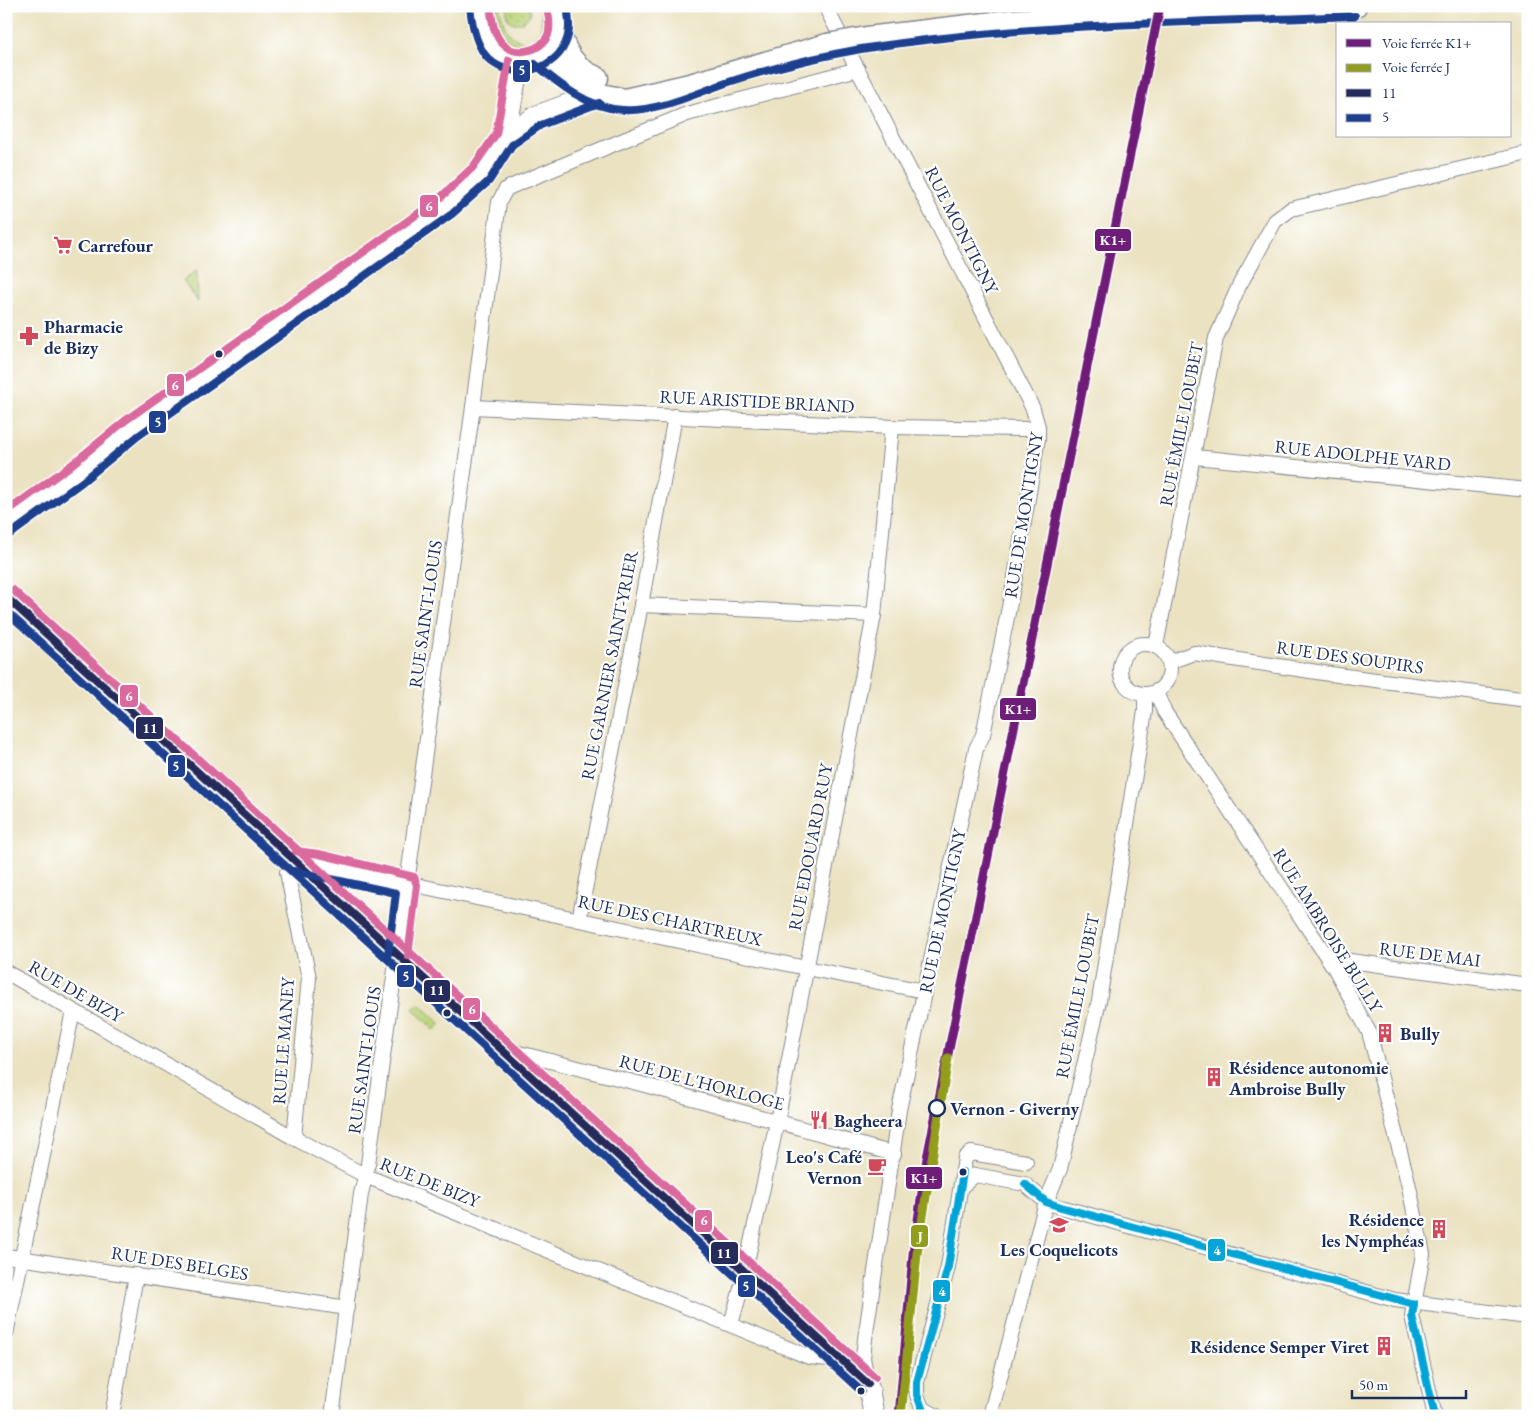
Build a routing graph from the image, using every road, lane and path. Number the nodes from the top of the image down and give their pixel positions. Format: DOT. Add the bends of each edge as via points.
graph roads {
  1 [pos="480,6"];
  2 [pos="558,6"];
  3 [pos="825,6"];
  4 [pos="1354,6"];
  5 [pos="559,30"];
  6 [pos="541,56"];
  7 [pos="519,62"];
  8 [pos="858,69"];
  9 [pos="596,94"];
  10 [pos="652,95"];
  11 [pos="505,138"];
  12 [pos="1528,153"];
  13 [pos="473,407"];
  14 [pos="1033,409"];
  15 [pos="675,416"];
  16 [pos="892,427"];
  17 [pos="1038,427"];
  18 [pos="1195,457"];
  19 [pos="1528,490"];
  20 [pos="6,525"];
  21 [pos="6,597"];
  22 [pos="641,605"];
  23 [pos="874,615"];
  24 [pos="1156,646"];
  25 [pos="1169,662"];
  26 [pos="1151,693"];
  27 [pos="1528,700"];
  28 [pos="295,862"];
  29 [pos="407,885"];
  30 [pos="579,920"];
  31 [pos="398,955"];
  32 [pos="1328,958"];
  33 [pos="806,968"];
  34 [pos="6,972"];
  35 [pos="1528,985"];
  36 [pos="924,990"];
  37 [pos="73,1011"];
  38 [pos="500,1048"];
  39 [pos="777,1122"];
  40 [pos="294,1138"];
  41 [pos="894,1154"];
  42 [pos="1026,1162"];
  43 [pos="366,1176"];
  44 [pos="961,1186"];
  45 [pos="1046,1202"];
  46 [pos="6,1256"];
  47 [pos="22,1259"];
  48 [pos="745,1271"];
  49 [pos="136,1274"];
  50 [pos="1414,1304"];
  51 [pos="347,1308"];
  52 [pos="1528,1317"];
  53 [pos="730,1324"];
  54 [pos="6,1334"];
  55 [pos="836,1355"];
  56 [pos="868,1384"];
  57 [pos="112,1416"];
  58 [pos="332,1416"];
  59 [pos="874,1416"];
  60 [pos="936,1416"];
  61 [pos="990,1416"];
  62 [pos="1435,1416"];
  1 -- 7 [label="main road" via="484,29 496,52 508,60"];
  2 -- 5 [label="main road"];
  3 -- 8 [label="street, RUE MONTIGNY"];
  4 -- 10 [label="main road, bridge" via="1012,21 867,38 828,45"];
  5 -- 6 [label="main road" via="556,42"];
  5 -- 10 [label="main road" via="572,61 589,75"];
  6 -- 7 [label="main road"];
  6 -- 9 [label="main road" via="567,78"];
  7 -- 11 [label="main road"];
  8 -- 13 [label="street, RUE SAINT-LOUIS" via="687,114 506,189 499,202"];
  8 -- 14 [label="street, RUE MONTIGNY"];
  9 -- 10 [label="main road" via="625,100"];
  9 -- 11 [label="main road" via="536,116"];
  11 -- 20 [label="main road" via="481,174 446,206 132,428"];
  12 -- 18 [label="street, RUE ÉMILE LOUBET" via="1290,209 1275,221 1239,286 1216,338"];
  13 -- 15 [label="street, RUE ARISTIDE BRIAND"];
  13 -- 29 [label="street, RUE SAINT-LOUIS"];
  14 -- 17 [label="street, RUE DE MONTIGNY"];
  15 -- 16 [label="street, RUE ARISTIDE BRIAND"];
  15 -- 22 [label="street, RUE GARNIER SAINT-YRIER"];
  16 -- 17 [label="street, RUE ARISTIDE BRIAND"];
  16 -- 23 [label="street, RUE EDOUARD RUY"];
  17 -- 36 [label="street, RUE DE MONTIGNY" via="1012,592"];
  18 -- 19 [label="street, RUE ADOLPHE VARD"];
  18 -- 24 [label="street, RUE ÉMILE LOUBET"];
  21 -- 28 [label="main road"];
  22 -- 23 [label="street"];
  22 -- 30 [label="street, RUE GARNIER SAINT-YRIER"];
  23 -- 33 [label="street, RUE EDOUARD RUY"];
  24 -- 25 [label="street"];
  24 -- 26 [label="street" via="1142,644 1132,648 1123,657 1120,670 1124,682 1133,691"];
  25 -- 26 [label="street" via="1170,674 1165,684"];
  25 -- 27 [label="street, RUE DES SOUPIRS" via="1194,653"];
  26 -- 32 [label="street, RUE AMBROISE BULLY"];
  26 -- 45 [label="street, RUE ÉMILE LOUBET" via="1145,710 1099,1001 1060,1169"];
  28 -- 29 [label="street, RUE DES CHARTREUX"];
  28 -- 31 [label="main road"];
  28 -- 40 [label="street, RUE LE MANEY" via="287,872 310,978"];
  29 -- 30 [label="street, RUE DES CHARTREUX"];
  29 -- 31 [label="street, RUE SAINT-LOUIS"];
  30 -- 33 [label="street, RUE DES CHARTREUX"];
  31 -- 38 [label="main road"];
  31 -- 43 [label="street, RUE SAINT-LOUIS"];
  32 -- 35 [label="street, RUE DE MAI"];
  32 -- 50 [label="street, RUE AMBROISE BULLY" via="1369,1032 1408,1182 1423,1254"];
  33 -- 36 [label="street, RUE DES CHARTREUX"];
  33 -- 39 [label="street, RUE EDOUARD RUY"];
  34 -- 37 [label="street, RUE DE BIZY"];
  36 -- 41 [label="street, RUE DE MONTIGNY" via="899,1110"];
  37 -- 40 [label="street, RUE DE BIZY"];
  37 -- 47 [label="street"];
  38 -- 39 [label="street, RUE DE L'HORLOGE"];
  38 -- 48 [label="main road"];
  39 -- 41 [label="street, RUE DE L'HORLOGE"];
  39 -- 48 [label="street, RUE EDOUARD RUY"];
  40 -- 43 [label="street, RUE DE BIZY"];
  41 -- 56 [label="street, RUE DE MONTIGNY" via="865,1339 863,1358"];
  42 -- 44 [label="street" via="971,1153 965,1158"];
  43 -- 51 [label="street, RUE SAINT-LOUIS"];
  43 -- 53 [label="street, RUE DE BIZY"];
  44 -- 45 [label="street" via="975,1175 1025,1184"];
  44 -- 60 [label="street" via="948,1267 917,1382 922,1408"];
  45 -- 50 [label="street"];
  45 -- 61 [label="street, RUE ÉMILE LOUBET"];
  46 -- 47 [label="street, RUE DES BELGES"];
  47 -- 49 [label="street, RUE DES BELGES"];
  47 -- 54 [label="street"];
  48 -- 53 [label="street, RUE EDOUARD RUY"];
  48 -- 55 [label="main road"];
  49 -- 51 [label="street, RUE DES BELGES"];
  49 -- 57 [label="street"];
  50 -- 52 [label="street"];
  50 -- 62 [label="street, RUE AMBROISE BULLY" via="1412,1316"];
  51 -- 58 [label="street, RUE SAINT-LOUIS"];
  53 -- 55 [label="street, RUE DE BIZY" via="809,1356 829,1359"];
  55 -- 56 [label="main road"];
  56 -- 59 [label="main road, RUE DE MONTIGNY"];
}
